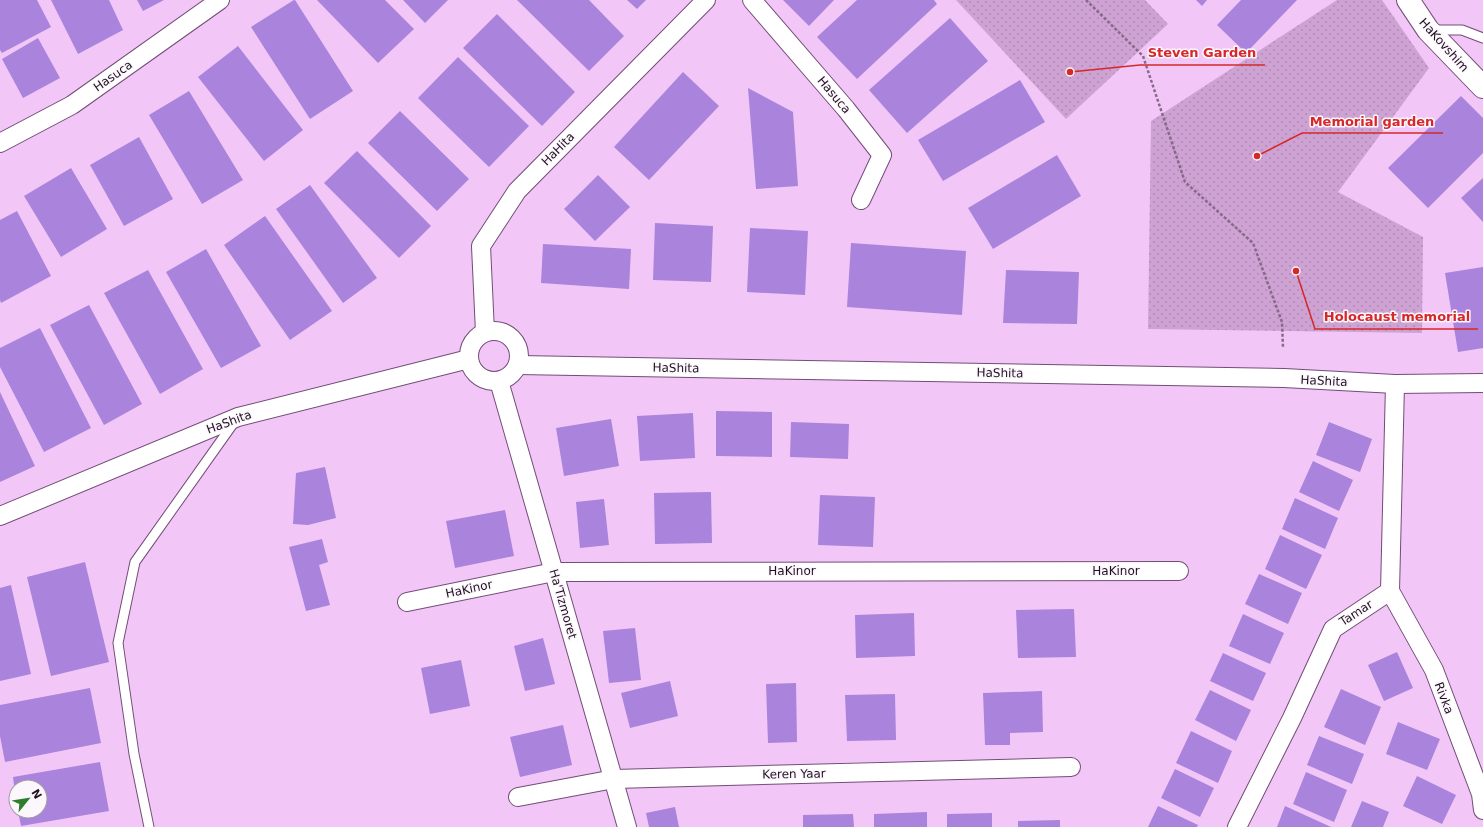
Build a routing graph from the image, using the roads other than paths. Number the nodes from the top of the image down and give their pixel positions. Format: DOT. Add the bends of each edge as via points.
graph roads {
  1 [pos="220,0"];
  2 [pos="706,0"];
  3 [pos="752,0"];
  4 [pos="1408,0"];
  5 [pos="1428,30"];
  6 [pos="1483,38"];
  7 [pos="1483,87"];
  8 [pos="0,143"];
  9 [pos="861,200"];
  10 [pos="484,332"];
  11 [pos="469,359"];
  12 [pos="518,365"];
  13 [pos="499,381"];
  14 [pos="1483,383"];
  15 [pos="1395,384"];
  16 [pos="238,417"];
  17 [pos="0,516"];
  18 [pos="1179,570"];
  19 [pos="554,572"];
  20 [pos="1390,591"];
  21 [pos="407,602"];
  22 [pos="1071,767"];
  23 [pos="614,779"];
  24 [pos="518,797"];
  25 [pos="1483,810"];
  26 [pos="149,827"];
  27 [pos="627,827"];
  28 [pos="1237,827"];
  1 -- 8 [label="street, Hasuca" via="72,105"];
  2 -- 10 [label="street, HaHita" via="517,191 481,246"];
  3 -- 9 [label="street, Hasuca" via="846,108 882,155"];
  4 -- 5 [label="street, HaKovshim"];
  5 -- 6 [label="lane" via="1462,30"];
  5 -- 7 [label="street, HaKovshim"];
  10 -- 11 [label="street" via="472,343"];
  10 -- 12 [label="street" via="493,330 509,335 519,349"];
  11 -- 13 [label="street" via="476,374 483,379"];
  11 -- 16 [label="street, HaShita"];
  12 -- 13 [label="street" via="507,378"];
  12 -- 15 [label="street, HaShita" via="1284,378"];
  13 -- 19 [label="street, Ha'Tizmoret"];
  14 -- 15 [label="street, HaShita"];
  15 -- 20 [label="street"];
  16 -- 17 [label="street, HaShita"];
  16 -- 26 [label="lane" via="135,562 118,643 134,754"];
  18 -- 19 [label="street, HaKinor"];
  19 -- 21 [label="street, HaKinor"];
  19 -- 23 [label="street, Ha'Tizmoret"];
  20 -- 25 [label="street, Rivka" via="1434,670 1481,794"];
  20 -- 28 [label="street, Tamar" via="1333,629"];
  22 -- 23 [label="street, Keren Yaar"];
  23 -- 24 [label="street, Keren Yaar"];
  23 -- 27 [label="street, Ha'Tizmoret"];
}
